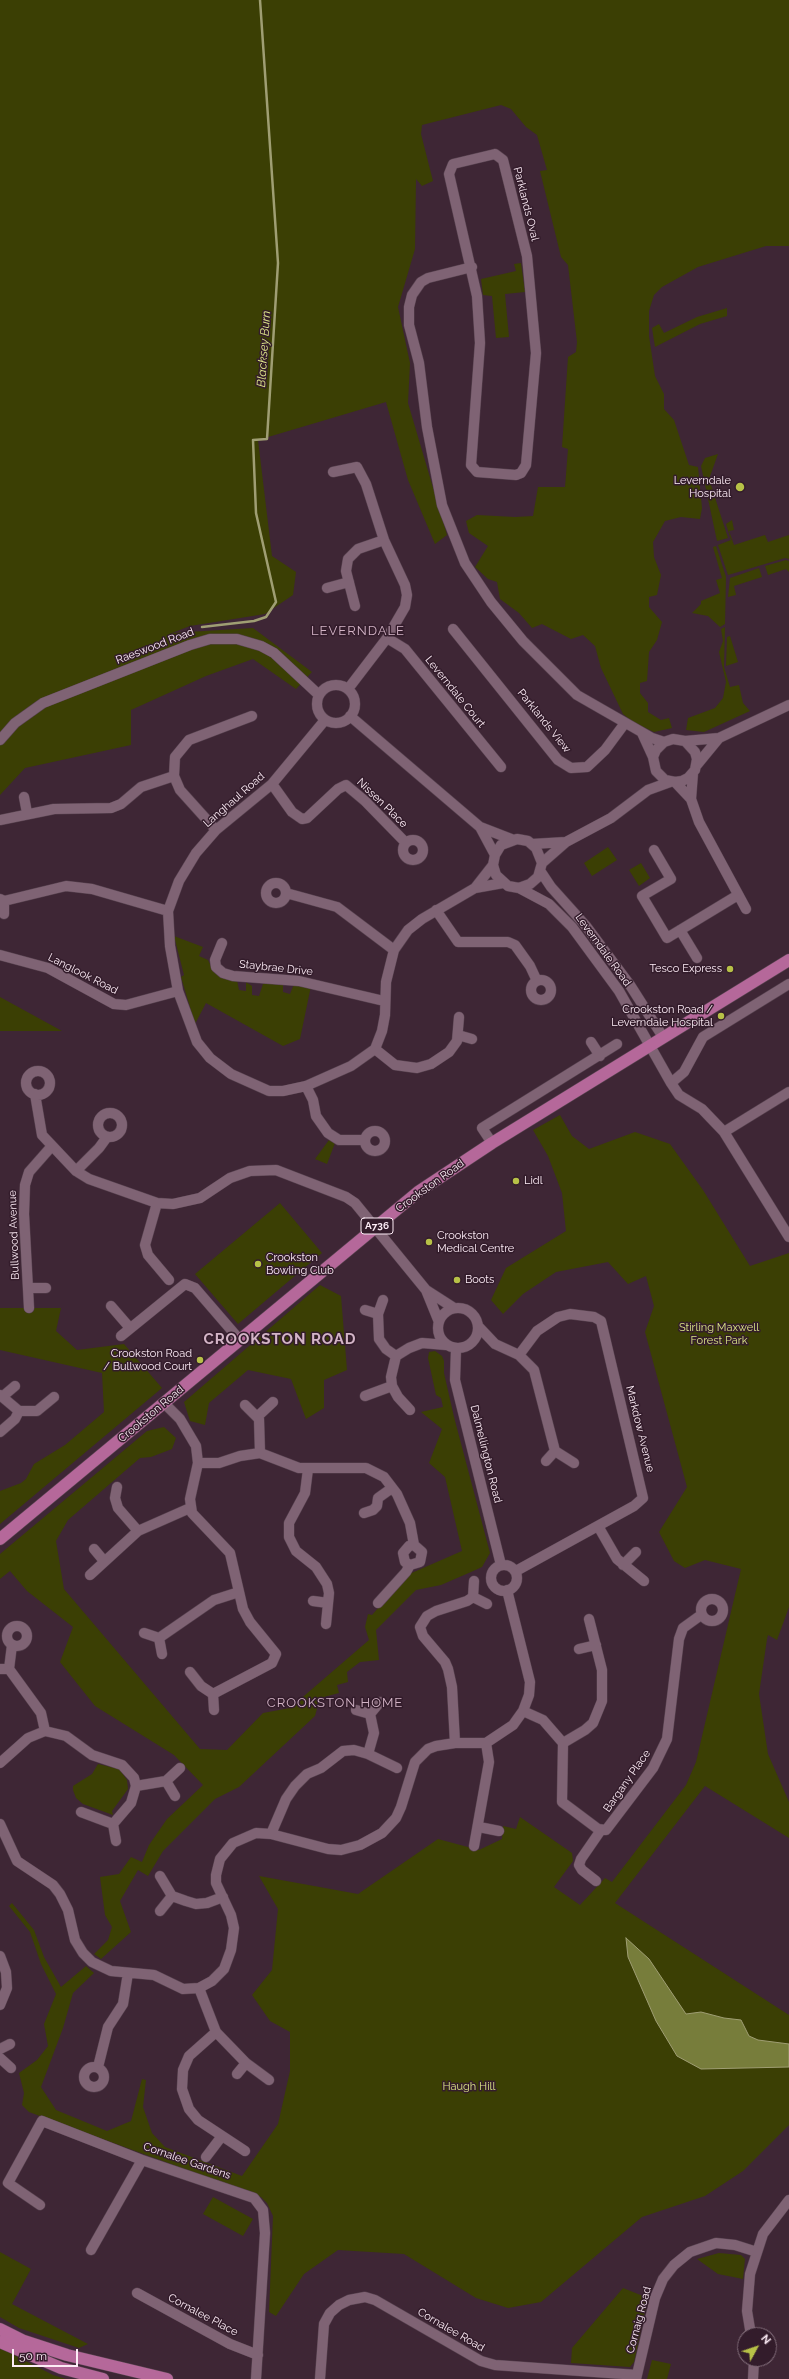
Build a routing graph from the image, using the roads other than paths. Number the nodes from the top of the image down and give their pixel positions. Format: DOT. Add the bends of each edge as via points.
graph roads {
  1 [pos="472,268"];
  2 [pos="333,472"];
  3 [pos="384,540"];
  4 [pos="349,582"];
  5 [pos="327,588"];
  6 [pos="355,606"];
  7 [pos="453,629"];
  8 [pos="387,638"];
  9 [pos="348,689"];
  10 [pos="319,695"];
  11 [pos="789,705"];
  12 [pos="252,716"];
  13 [pos="350,716"];
  14 [pos="325,720"];
  15 [pos="625,723"];
  16 [pos="642,733"];
  17 [pos="719,738"];
  18 [pos="0,740"];
  19 [pos="685,741"];
  20 [pos="664,742"];
  21 [pos="653,757"];
  22 [pos="501,767"];
  23 [pos="694,770"];
  24 [pos="656,771"];
  25 [pos="174,776"];
  26 [pos="672,782"];
  27 [pos="272,784"];
  28 [pos="648,790"];
  29 [pos="24,797"];
  30 [pos="691,799"];
  31 [pos="27,813"];
  32 [pos="0,820"];
  33 [pos="480,827"];
  34 [pos="216,830"];
  35 [pos="512,839"];
  36 [pos="566,842"];
  37 [pos="406,843"];
  38 [pos="532,844"];
  39 [pos="654,850"];
  40 [pos="495,855"];
  41 [pos="493,865"];
  42 [pos="541,867"];
  43 [pos="503,883"];
  44 [pos="475,888"];
  45 [pos="519,888"];
  46 [pos="286,893"];
  47 [pos="738,895"];
  48 [pos="2,900"];
  49 [pos="746,909"];
  50 [pos="436,910"];
  51 [pos="168,911"];
  52 [pos="4,914"];
  53 [pos="680,930"];
  54 [pos="222,942"];
  55 [pos="394,950"];
  56 [pos="0,955"];
  57 [pos="697,958"];
  58 [pos="789,960"];
  59 [pos="537,981"];
  60 [pos="789,984"];
  61 [pos="178,991"];
  62 [pos="384,1001"];
  63 [pos="459,1017"];
  64 [pos="458,1035"];
  65 [pos="663,1037"];
  66 [pos="472,1039"];
  67 [pos="591,1042"];
  68 [pos="617,1044"];
  69 [pos="651,1044"];
  70 [pos="375,1049"];
  71 [pos="600,1056"];
  72 [pos="671,1083"];
  73 [pos="306,1086"];
  74 [pos="789,1092"];
  75 [pos="35,1094"];
  76 [pos="724,1132"];
  77 [pos="107,1137"];
  78 [pos="365,1140"];
  79 [pos="492,1143"];
  80 [pos="51,1147"];
  81 [pos="76,1171"];
  82 [pos="157,1203"];
  83 [pos="375,1228"];
  84 [pos="789,1236"];
  85 [pos="169,1280"];
  86 [pos="28,1288"];
  87 [pos="46,1288"];
  88 [pos="426,1290"];
  89 [pos="383,1300"];
  90 [pos="111,1306"];
  91 [pos="29,1308"];
  92 [pos="454,1308"];
  93 [pos="365,1310"];
  94 [pos="378,1314"];
  95 [pos="438,1324"];
  96 [pos="478,1326"];
  97 [pos="130,1328"];
  98 [pos="120,1336"];
  99 [pos="239,1340"];
  100 [pos="422,1344"];
  101 [pos="495,1344"];
  102 [pos="446,1345"];
  103 [pos="469,1345"];
  104 [pos="456,1349"];
  105 [pos="519,1355"];
  106 [pos="396,1356"];
  107 [pos="15,1386"];
  108 [pos="392,1386"];
  109 [pos="1,1396"];
  110 [pos="365,1396"];
  111 [pos="54,1397"];
  112 [pos="273,1402"];
  113 [pos="164,1404"];
  114 [pos="245,1405"];
  115 [pos="410,1410"];
  116 [pos="19,1411"];
  117 [pos="258,1416"];
  118 [pos="0,1432"];
  119 [pos="555,1451"];
  120 [pos="260,1453"];
  121 [pos="546,1461"];
  122 [pos="198,1463"];
  123 [pos="574,1463"];
  124 [pos="308,1469"];
  125 [pos="117,1487"];
  126 [pos="392,1488"];
  127 [pos="190,1508"];
  128 [pos="364,1512"];
  129 [pos="598,1526"];
  130 [pos="138,1531"];
  131 [pos="0,1539"];
  132 [pos="414,1546"];
  133 [pos="94,1549"];
  134 [pos="636,1552"];
  135 [pos="104,1561"];
  136 [pos="410,1565"];
  137 [pos="501,1565"];
  138 [pos="623,1565"];
  139 [pos="516,1571"];
  140 [pos="90,1575"];
  141 [pos="644,1581"];
  142 [pos="474,1582"];
  143 [pos="507,1590"];
  144 [pos="239,1592"];
  145 [pos="473,1597"];
  146 [pos="313,1601"];
  147 [pos="328,1602"];
  148 [pos="378,1603"];
  149 [pos="487,1604"];
  150 [pos="701,1615"];
  151 [pos="589,1619"];
  152 [pos="326,1624"];
  153 [pos="144,1633"];
  154 [pos="159,1638"];
  155 [pos="12,1645"];
  156 [pos="596,1645"];
  157 [pos="580,1649"];
  158 [pos="162,1654"];
  159 [pos="4,1669"];
  160 [pos="190,1672"];
  161 [pos="214,1694"];
  162 [pos="380,1702"];
  163 [pos="214,1710"];
  164 [pos="356,1710"];
  165 [pos="523,1711"];
  166 [pos="370,1714"];
  167 [pos="45,1731"];
  168 [pos="455,1743"];
  169 [pos="486,1743"];
  170 [pos="563,1743"];
  171 [pos="368,1754"];
  172 [pos="0,1763"];
  173 [pos="180,1768"];
  174 [pos="397,1768"];
  175 [pos="166,1781"];
  176 [pos="136,1786"];
  177 [pos="175,1796"];
  178 [pos="81,1812"];
  179 [pos="0,1824"];
  180 [pos="113,1824"];
  181 [pos="478,1827"];
  182 [pos="601,1830"];
  183 [pos="499,1831"];
  184 [pos="271,1834"];
  185 [pos="116,1841"];
  186 [pos="474,1846"];
  187 [pos="160,1876"];
  188 [pos="596,1881"];
  189 [pos="172,1896"];
  190 [pos="223,1897"];
  191 [pos="160,1911"];
  192 [pos="0,1956"];
  193 [pos="128,1973"];
  194 [pos="199,1988"];
  195 [pos="0,2005"];
  196 [pos="216,2032"];
  197 [pos="10,2044"];
  198 [pos="0,2049"];
  199 [pos="0,2058"];
  200 [pos="246,2063"];
  201 [pos="98,2067"];
  202 [pos="11,2068"];
  203 [pos="237,2074"];
  204 [pos="269,2080"];
  205 [pos="222,2136"];
  206 [pos="245,2151"];
  207 [pos="206,2157"];
  208 [pos="142,2160"];
  209 [pos="789,2200"];
  210 [pos="40,2205"];
  211 [pos="91,2250"];
  212 [pos="757,2252"];
  213 [pos="137,2293"];
  214 [pos="750,2327"];
  215 [pos="0,2329"];
  216 [pos="0,2342"];
  217 [pos="258,2354"];
  218 [pos="754,2367"];
  219 [pos="637,2377"];
  220 [pos="103,2379"];
  221 [pos="167,2379"];
  222 [pos="256,2379"];
  223 [pos="320,2379"];
  224 [pos="753,2379"];
  1 -- 1 [label="street, Parklands Oval" via="449,174 453,164 495,154 503,160 527,256 535,342 526,465 521,473 516,475 477,472 471,465 480,343 477,296"];
  1 -- 15 [label="street" via="428,278 421,282 408,307 409,325 419,362 427,427 442,505 465,563 490,602 518,636 577,695"];
  2 -- 3 [label="street" via="358,463"];
  3 -- 4 [label="street" via="358,549 351,555 346,567"];
  3 -- 8 [label="street" via="405,585 407,595 405,607"];
  4 -- 5 [label="street"];
  4 -- 6 [label="street"];
  7 -- 15 [label="street, Parklands View" via="558,760 571,768 587,767 605,750"];
  8 -- 9 [label="street"];
  8 -- 22 [label="street, Leverndale Court" via="404,649"];
  9 -- 10 [label="street" via="332,685"];
  9 -- 13 [label="street" via="355,702"];
  10 -- 14 [label="street" via="317,707"];
  10 -- 18 [label="street, Raeswood Road" via="274,653 237,639 210,639 43,704 15,723"];
  11 -- 17 [label="street"];
  12 -- 25 [label="street" via="189,740 175,757"];
  13 -- 14 [label="street" via="337,723"];
  13 -- 33 [label="street"];
  14 -- 27 [label="street, Langhaul Road"];
  15 -- 16 [label="street"];
  16 -- 20 [label="street"];
  16 -- 21 [label="street"];
  17 -- 19 [label="street"];
  17 -- 23 [label="street"];
  19 -- 20 [label="street" via="673,739"];
  19 -- 23 [label="street" via="695,752"];
  20 -- 21 [label="street"];
  21 -- 24 [label="street"];
  23 -- 26 [label="street" via="682,781"];
  23 -- 30 [label="street"];
  24 -- 26 [label="street" via="660,777"];
  24 -- 28 [label="street"];
  25 -- 31 [label="street" via="141,787 121,804 111,808 54,809"];
  25 -- 34 [label="street" via="180,790"];
  26 -- 28 [label="street"];
  26 -- 30 [label="street"];
  27 -- 34 [label="street, Langhaul Road"];
  27 -- 37 [label="street, Nissen Place" via="292,812 302,819 307,818 342,786 349,786"];
  28 -- 36 [label="street" via="611,818"];
  29 -- 31 [label="street"];
  30 -- 47 [label="street" via="698,822"];
  31 -- 32 [label="street"];
  33 -- 35 [label="street"];
  33 -- 40 [label="street"];
  34 -- 51 [label="street, Langhaul Road" via="196,853 179,881"];
  35 -- 38 [label="street" via="522,839"];
  35 -- 40 [label="street" via="501,845"];
  36 -- 38 [label="street"];
  36 -- 42 [label="street"];
  38 -- 42 [label="street" via="540,852"];
  39 -- 53 [label="street" via="671,879 642,896 667,938"];
  40 -- 41 [label="street"];
  41 -- 43 [label="street" via="496,875"];
  41 -- 44 [label="street"];
  42 -- 45 [label="street" via="530,884"];
  42 -- 65 [label="street, Leverndale Road" via="550,887 586,926 630,984"];
  43 -- 44 [label="street"];
  43 -- 45 [label="street"];
  44 -- 50 [label="street"];
  45 -- 69 [label="street, Leverndale Road" via="549,904 567,920 619,991"];
  46 -- 55 [label="street" via="337,907"];
  47 -- 49 [label="street"];
  47 -- 53 [label="street"];
  48 -- 51 [label="street" via="66,886 92,889"];
  48 -- 52 [label="street"];
  50 -- 55 [label="street" via="408,930"];
  50 -- 59 [label="street" via="458,942 508,942 515,945"];
  51 -- 61 [label="street, Langhaul Road" via="170,946"];
  53 -- 57 [label="street"];
  54 -- 62 [label="street, Staybrae Drive" via="215,960 216,967 223,973 299,981"];
  55 -- 62 [label="street"];
  56 -- 61 [label="street, Langlook Road" via="48,968 114,1004 126,1005"];
  58 -- 65 [label="main road, Crookston Road / A736"];
  60 -- 72 [label="street" via="703,1037 684,1072"];
  61 -- 73 [label="street, Langhaul Road" via="197,1042 210,1058 231,1074 269,1091"];
  62 -- 70 [label="street" via="382,1031"];
  63 -- 64 [label="street"];
  64 -- 66 [label="street"];
  64 -- 70 [label="street" via="449,1052 431,1064 417,1068 395,1065"];
  65 -- 69 [label="main road, Crookston Road / A736"];
  67 -- 71 [label="street"];
  68 -- 71 [label="street"];
  69 -- 72 [label="street, Leverndale Road"];
  69 -- 79 [label="main road, Crookston Road / A736"];
  70 -- 73 [label="street, Langhaul Road" via="352,1066"];
  71 -- 79 [label="street" via="482,1128"];
  72 -- 76 [label="street, Leverndale Road" via="679,1095 702,1109"];
  73 -- 78 [label="street" via="313,1100 316,1116 328,1134 339,1140"];
  74 -- 76 [label="street"];
  75 -- 80 [label="street" via="42,1134"];
  76 -- 84 [label="street, Leverndale Road"];
  77 -- 81 [label="street"];
  79 -- 83 [label="main road, Crookston Road / A736" via="418,1192"];
  80 -- 81 [label="street"];
  80 -- 86 [label="street, Bullwood Avenue" via="29,1172 25,1185"];
  81 -- 82 [label="street" via="107,1186"];
  82 -- 83 [label="street" via="187,1202 200,1198 230,1178 250,1171 276,1170 346,1197 368,1217"];
  82 -- 85 [label="street" via="145,1245 148,1255"];
  83 -- 88 [label="street"];
  83 -- 99 [label="main road, Crookston Road / A736"];
  86 -- 87 [label="street"];
  86 -- 91 [label="street, Bullwood Avenue"];
  88 -- 92 [label="street"];
  88 -- 95 [label="street"];
  89 -- 94 [label="street"];
  90 -- 97 [label="street"];
  92 -- 95 [label="street" via="444,1313"];
  92 -- 96 [label="street" via="470,1313"];
  93 -- 94 [label="street"];
  94 -- 106 [label="street" via="379,1338 382,1345"];
  95 -- 100 [label="street"];
  95 -- 102 [label="street" via="439,1336"];
  96 -- 101 [label="street"];
  96 -- 103 [label="street" via="476,1337"];
  97 -- 98 [label="street"];
  97 -- 99 [label="street" via="185,1284 195,1288"];
  99 -- 113 [label="main road, Crookston Road / A736"];
  100 -- 102 [label="street"];
  100 -- 106 [label="street"];
  101 -- 103 [label="street"];
  101 -- 105 [label="street"];
  102 -- 104 [label="street"];
  103 -- 104 [label="street"];
  104 -- 137 [label="street, Dalmellington Road" via="455,1380"];
  105 -- 119 [label="street" via="534,1370"];
  105 -- 129 [label="street, Markdow Avenue" via="537,1331 558,1317 570,1314 594,1317 601,1321 643,1498 634,1506"];
  106 -- 108 [label="street"];
  107 -- 109 [label="street"];
  108 -- 110 [label="street"];
  108 -- 115 [label="street"];
  109 -- 116 [label="street"];
  111 -- 116 [label="street" via="37,1410"];
  112 -- 117 [label="street"];
  113 -- 122 [label="street" via="192,1437"];
  113 -- 131 [label="main road, Crookston Road / A736"];
  114 -- 117 [label="street"];
  116 -- 118 [label="street" via="15,1419"];
  117 -- 120 [label="street" via="261,1434"];
  119 -- 121 [label="street"];
  119 -- 123 [label="street"];
  120 -- 122 [label="street" via="219,1463"];
  120 -- 124 [label="street"];
  122 -- 127 [label="street" via="191,1490"];
  124 -- 126 [label="street" via="354,1466 366,1468 384,1477"];
  124 -- 147 [label="street" via="305,1494 289,1522 289,1537 296,1551 323,1575 328,1588"];
  125 -- 130 [label="street" via="115,1498 118,1508"];
  126 -- 128 [label="street" via="378,1498 374,1510"];
  126 -- 132 [label="street" via="410,1523"];
  127 -- 130 [label="street"];
  127 -- 144 [label="street" via="230,1553"];
  129 -- 138 [label="street"];
  129 -- 139 [label="street, Markdow Avenue"];
  130 -- 135 [label="street"];
  132 -- 136 [label="street" via="409,1546 403,1553 405,1562"];
  132 -- 136 [label="street" via="422,1552 422,1558 420,1562"];
  133 -- 135 [label="street"];
  134 -- 138 [label="street"];
  135 -- 140 [label="street"];
  136 -- 148 [label="street"];
  137 -- 139 [label="street" via="512,1567"];
  137 -- 143 [label="street" via="493,1571 492,1581 498,1588"];
  138 -- 141 [label="street"];
  139 -- 143 [label="street" via="516,1583"];
  142 -- 145 [label="street"];
  143 -- 165 [label="street" via="530,1682"];
  144 -- 154 [label="street" via="214,1600"];
  144 -- 161 [label="street" via="247,1616 276,1654 272,1663"];
  145 -- 149 [label="street"];
  145 -- 168 [label="street" via="427,1616 420,1627 423,1636 448,1669 452,1687"];
  146 -- 147 [label="street"];
  147 -- 152 [label="street"];
  150 -- 182 [label="street, Bargany Place" via="683,1628 679,1639 667,1739 658,1760 611,1826"];
  151 -- 156 [label="street"];
  153 -- 154 [label="street"];
  154 -- 158 [label="street"];
  155 -- 159 [label="street"];
  156 -- 157 [label="street"];
  156 -- 170 [label="street" via="602,1670 602,1701 593,1722"];
  159 -- 167 [label="street" via="41,1714"];
  160 -- 161 [label="street" via="201,1686"];
  161 -- 163 [label="street"];
  162 -- 166 [label="street"];
  164 -- 166 [label="street"];
  165 -- 169 [label="street" via="508,1729"];
  165 -- 170 [label="street" via="542,1720"];
  166 -- 171 [label="street" via="374,1733"];
  167 -- 172 [label="street" via="28,1738"];
  167 -- 176 [label="street" via="66,1736 92,1755 122,1765 134,1778"];
  168 -- 169 [label="street"];
  168 -- 184 [label="street" via="436,1746 422,1754 410,1774 396,1818 382,1833 371,1840 341,1850"];
  169 -- 181 [label="street" via="489,1762"];
  170 -- 182 [label="street" via="561,1800 564,1805"];
  171 -- 174 [label="street"];
  171 -- 184 [label="street" via="354,1750 343,1751 321,1768 307,1774 286,1799"];
  173 -- 175 [label="street"];
  175 -- 176 [label="street"];
  175 -- 177 [label="street"];
  176 -- 180 [label="street" via="131,1803"];
  178 -- 180 [label="street"];
  179 -- 193 [label="street" via="17,1860 53,1885 60,1894 68,1910 75,1940 83,1953 92,1962 104,1968"];
  180 -- 185 [label="street"];
  181 -- 183 [label="street"];
  181 -- 186 [label="street"];
  182 -- 188 [label="street, Bargany Place" via="579,1865"];
  184 -- 190 [label="street" via="256,1833 243,1837 226,1849 216,1875 216,1883"];
  187 -- 189 [label="street"];
  189 -- 190 [label="street" via="196,1904"];
  189 -- 191 [label="street"];
  190 -- 194 [label="street" via="234,1928 231,1950 224,1969 212,1981"];
  192 -- 195 [label="street" via="6,1972 7,1988"];
  193 -- 194 [label="street" via="154,1975 183,1988"];
  193 -- 201 [label="street" via="123,2004 108,2027"];
  194 -- 196 [label="street"];
  196 -- 200 [label="street"];
  196 -- 205 [label="street" via="188,2056 183,2070 182,2089 189,2109 198,2120"];
  197 -- 198 [label="street"];
  199 -- 202 [label="street"];
  200 -- 203 [label="street"];
  200 -- 204 [label="street"];
  205 -- 206 [label="street"];
  205 -- 207 [label="street"];
  208 -- 210 [label="street, Cornalee Gardens" via="42,2121 8,2183"];
  208 -- 211 [label="street"];
  208 -- 217 [label="street, Cornalee Gardens" via="254,2198 263,2210 265,2233"];
  209 -- 212 [label="street" via="763,2234"];
  212 -- 214 [label="street" via="747,2294"];
  212 -- 219 [label="street, Cornaig Road" via="735,2245 716,2243 690,2252 674,2265 663,2279 655,2298"];
  213 -- 217 [label="street, Cornalee Place" via="230,2344"];
  215 -- 221 [label="main road" via="67,2355"];
  216 -- 220 [label="main road" via="61,2368"];
  217 -- 222 [label="street, Cornalee Gardens"];
  218 -- 224 [label="street"];
  219 -- 223 [label="street, Cornalee Road" via="495,2365 481,2361 375,2300 365,2297 344,2302 327,2318 322,2334"];
}
